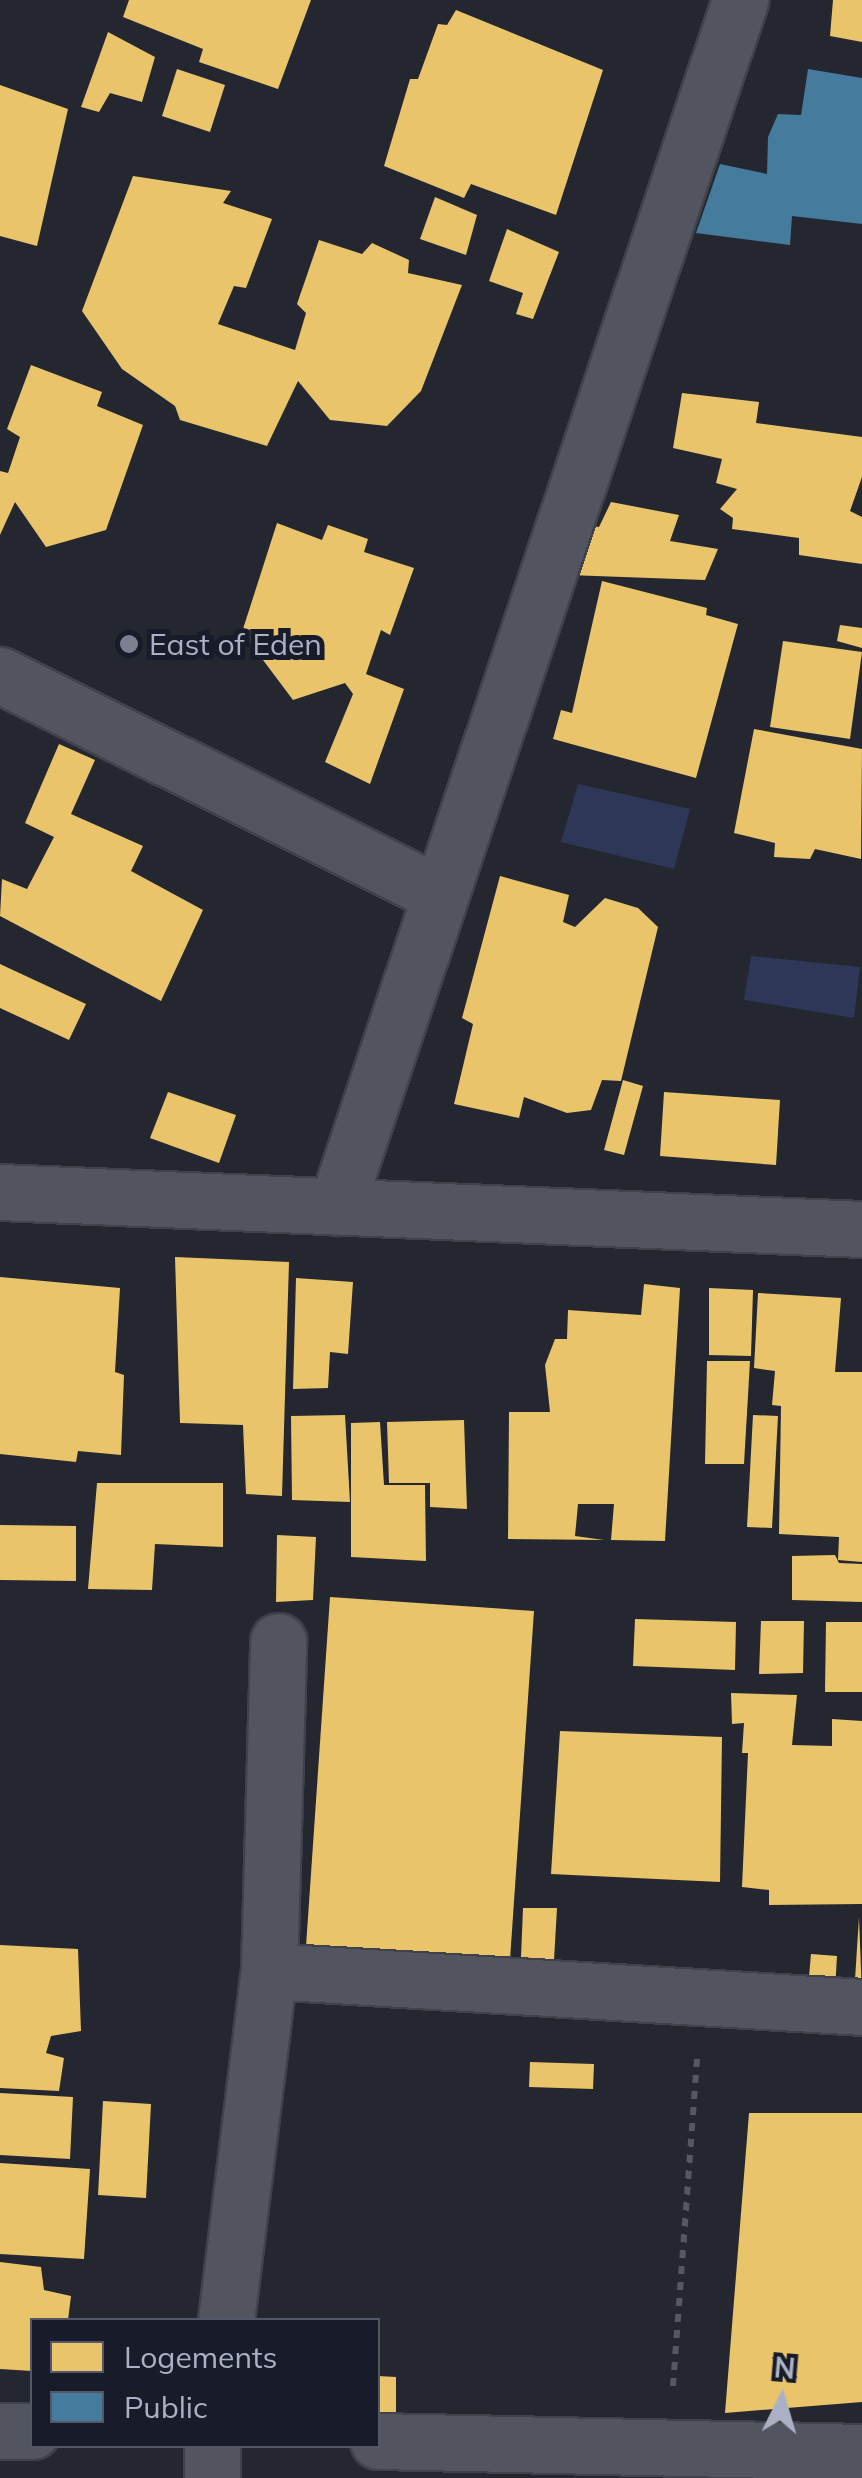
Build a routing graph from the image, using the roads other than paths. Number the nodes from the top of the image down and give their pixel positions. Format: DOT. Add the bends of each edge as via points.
graph roads {
  1 [pos="740,0"];
  2 [pos="0,674"];
  3 [pos="438,893"];
  4 [pos="0,1192"];
  5 [pos="336,1207"];
  6 [pos="862,1229"];
  7 [pos="278,1642"];
  8 [pos="269,1971"];
  9 [pos="862,2007"];
  10 [pos="226,2318"];
  11 [pos="0,2431"];
  12 [pos="30,2432"];
  13 [pos="380,2441"];
  14 [pos="212,2448"];
  15 [pos="862,2452"];
  16 [pos="212,2478"];
  1 -- 3 [label="street"];
  2 -- 3 [label="street"];
  3 -- 5 [label="street"];
  4 -- 5 [label="street"];
  5 -- 6 [label="street"];
  7 -- 8 [label="street"];
  8 -- 9 [label="street"];
  8 -- 10 [label="street"];
  11 -- 12 [label="street"];
  13 -- 15 [label="street"];
  14 -- 16 [label="street"];
}
